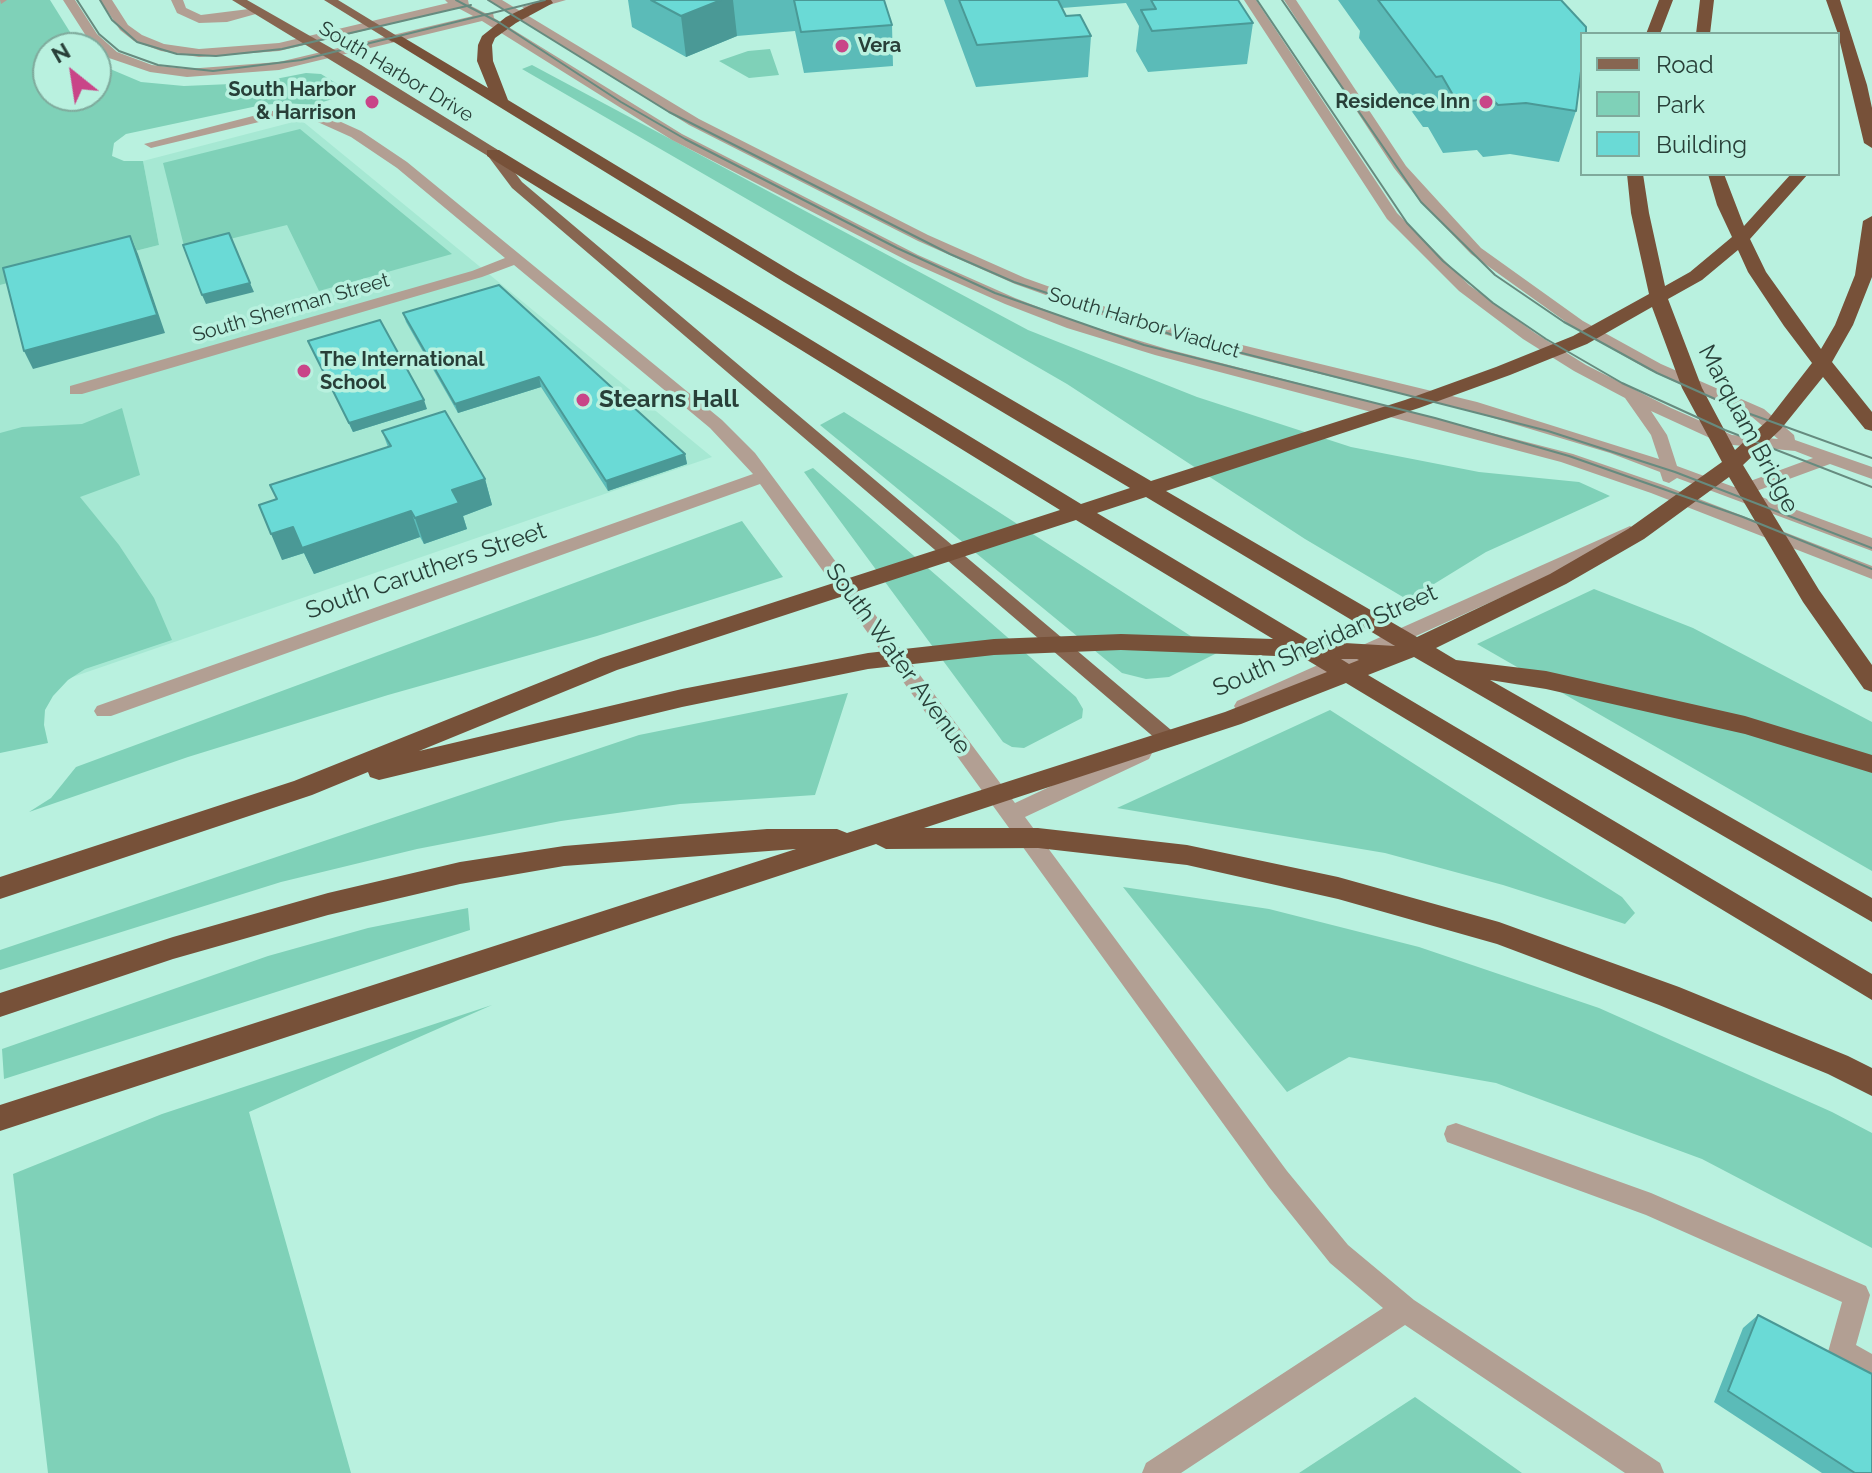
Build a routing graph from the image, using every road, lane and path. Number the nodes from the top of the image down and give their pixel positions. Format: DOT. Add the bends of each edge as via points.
graph roads {
  1 [pos="69,0"];
  2 [pos="106,0"];
  3 [pos="177,0"];
  4 [pos="238,0"];
  5 [pos="330,0"];
  6 [pos="451,0"];
  7 [pos="477,0"];
  8 [pos="494,0"];
  9 [pos="1250,0"];
  10 [pos="1290,0"];
  11 [pos="1666,0"];
  12 [pos="1707,0"];
  13 [pos="1830,0"];
  14 [pos="553,1"];
  15 [pos="257,12"];
  16 [pos="372,25"];
  17 [pos="1654,32"];
  18 [pos="1703,32"];
  19 [pos="1837,32"];
  20 [pos="1839,32"];
  21 [pos="1840,34"];
  22 [pos="396,39"];
  23 [pos="307,41"];
  24 [pos="332,55"];
  25 [pos="500,100"];
  26 [pos="1872,143"];
  27 [pos="151,144"];
  28 [pos="493,153"];
  29 [pos="1635,176"];
  30 [pos="1717,176"];
  31 [pos="1798,176"];
  32 [pos="1872,221"];
  33 [pos="515,259"];
  34 [pos="76,390"];
  35 [pos="1631,395"];
  36 [pos="1872,425"];
  37 [pos="1797,446"];
  38 [pos="1830,458"];
  39 [pos="1872,473"];
  40 [pos="763,477"];
  41 [pos="1663,519"];
  42 [pos="1872,545"];
  43 [pos="1872,573"];
  44 [pos="1872,683"];
  45 [pos="104,711"];
  46 [pos="1170,740"];
  47 [pos="1872,764"];
  48 [pos="303,788"];
  49 [pos="1012,814"];
  50 [pos="0,888"];
  51 [pos="1872,911"];
  52 [pos="1872,988"];
  53 [pos="0,1005"];
  54 [pos="1872,1083"];
  55 [pos="0,1118"];
  56 [pos="1456,1134"];
  57 [pos="1405,1309"];
  58 [pos="1872,1368"];
  59 [pos="1156,1473"];
  60 [pos="1650,1473"];
  1 -- 24 [label="street" via="101,46 150,68 233,72"];
  2 -- 23 [label="street" via="130,33 161,47 229,53"];
  3 -- 15 [label="street" via="181,10 199,19"];
  4 -- 15 [label="main road, South Harbor Drive"];
  5 -- 16 [label="main road, South Harbor Drive"];
  6 -- 43 [label="street, South Harbor Viaduct" via="685,141 903,253 1010,301 1210,366 1567,458"];
  7 -- 16 [label="street"];
  8 -- 42 [label="street, South Harbor Viaduct" via="704,127 1020,281 1200,340 1492,411 1616,449"];
  9 -- 35 [label="street" via="1374,191 1412,239 1500,316"];
  10 -- 37 [label="street" via="1401,168 1476,251 1578,324 1655,367 1758,413"];
  11 -- 17 [label="highway"];
  12 -- 18 [label="highway"];
  13 -- 19 [label="highway"];
  13 -- 20 [label="highway"];
  14 -- 22 [label="street"];
  14 -- 25 [label="highway" via="489,36 485,61"];
  15 -- 23 [label="main road, South Harbor Drive"];
  16 -- 22 [label="main road, South Harbor Drive"];
  16 -- 23 [label="street"];
  21 -- 26 [label="highway"];
  22 -- 24 [label="street"];
  22 -- 25 [label="highway"];
  23 -- 24 [label="main road, South Harbor Drive"];
  24 -- 28 [label="main road, South Harbor Drive"];
  25 -- 51 [label="highway" via="790,278"];
  27 -- 33 [label="street, South Water Avenue" via="262,116 314,115 356,134 402,165"];
  28 -- 46 [label="main road" via="517,185"];
  28 -- 52 [label="highway" via="1202,587"];
  29 -- 44 [label="highway, Marquam Bridge" via="1661,306 1692,388 1811,596"];
  30 -- 36 [label="highway" via="1757,272"];
  31 -- 48 [label="highway" via="1750,230 1696,276 1580,340 1412,404 609,664"];
  32 -- 55 [label="highway" via="1864,275 1844,325 1812,380 1774,425 1703,488 1636,534 1431,641 1233,718"];
  33 -- 34 [label="street, South Sherman Street"];
  33 -- 40 [label="street, South Water Avenue" via="716,424"];
  35 -- 37 [label="street" via="1729,440"];
  35 -- 41 [label="street" via="1659,435 1668,461"];
  37 -- 38 [label="street"];
  38 -- 39 [label="street"];
  38 -- 41 [label="street, South Sheridan Street"];
  40 -- 45 [label="street, South Caruthers Street"];
  40 -- 49 [label="street, South Water Avenue"];
  41 -- 46 [label="street, South Sheridan Street"];
  46 -- 49 [label="street, South Sheridan Street"];
  47 -- 48 [label="highway" via="1745,725 1546,680 1357,651 1121,642 868,661 631,710"];
  48 -- 50 [label="highway"];
  49 -- 57 [label="street, South Water Avenue" via="1310,1221 1339,1254"];
  53 -- 54 [label="highway" via="328,904 460,873 564,856 767,839 1038,838 1187,855 1267,871 1499,933 1669,996"];
  56 -- 58 [label="street" via="1651,1205 1857,1295 1841,1352"];
  57 -- 59 [label="street"];
  57 -- 60 [label="street, South Water Avenue"];
}
